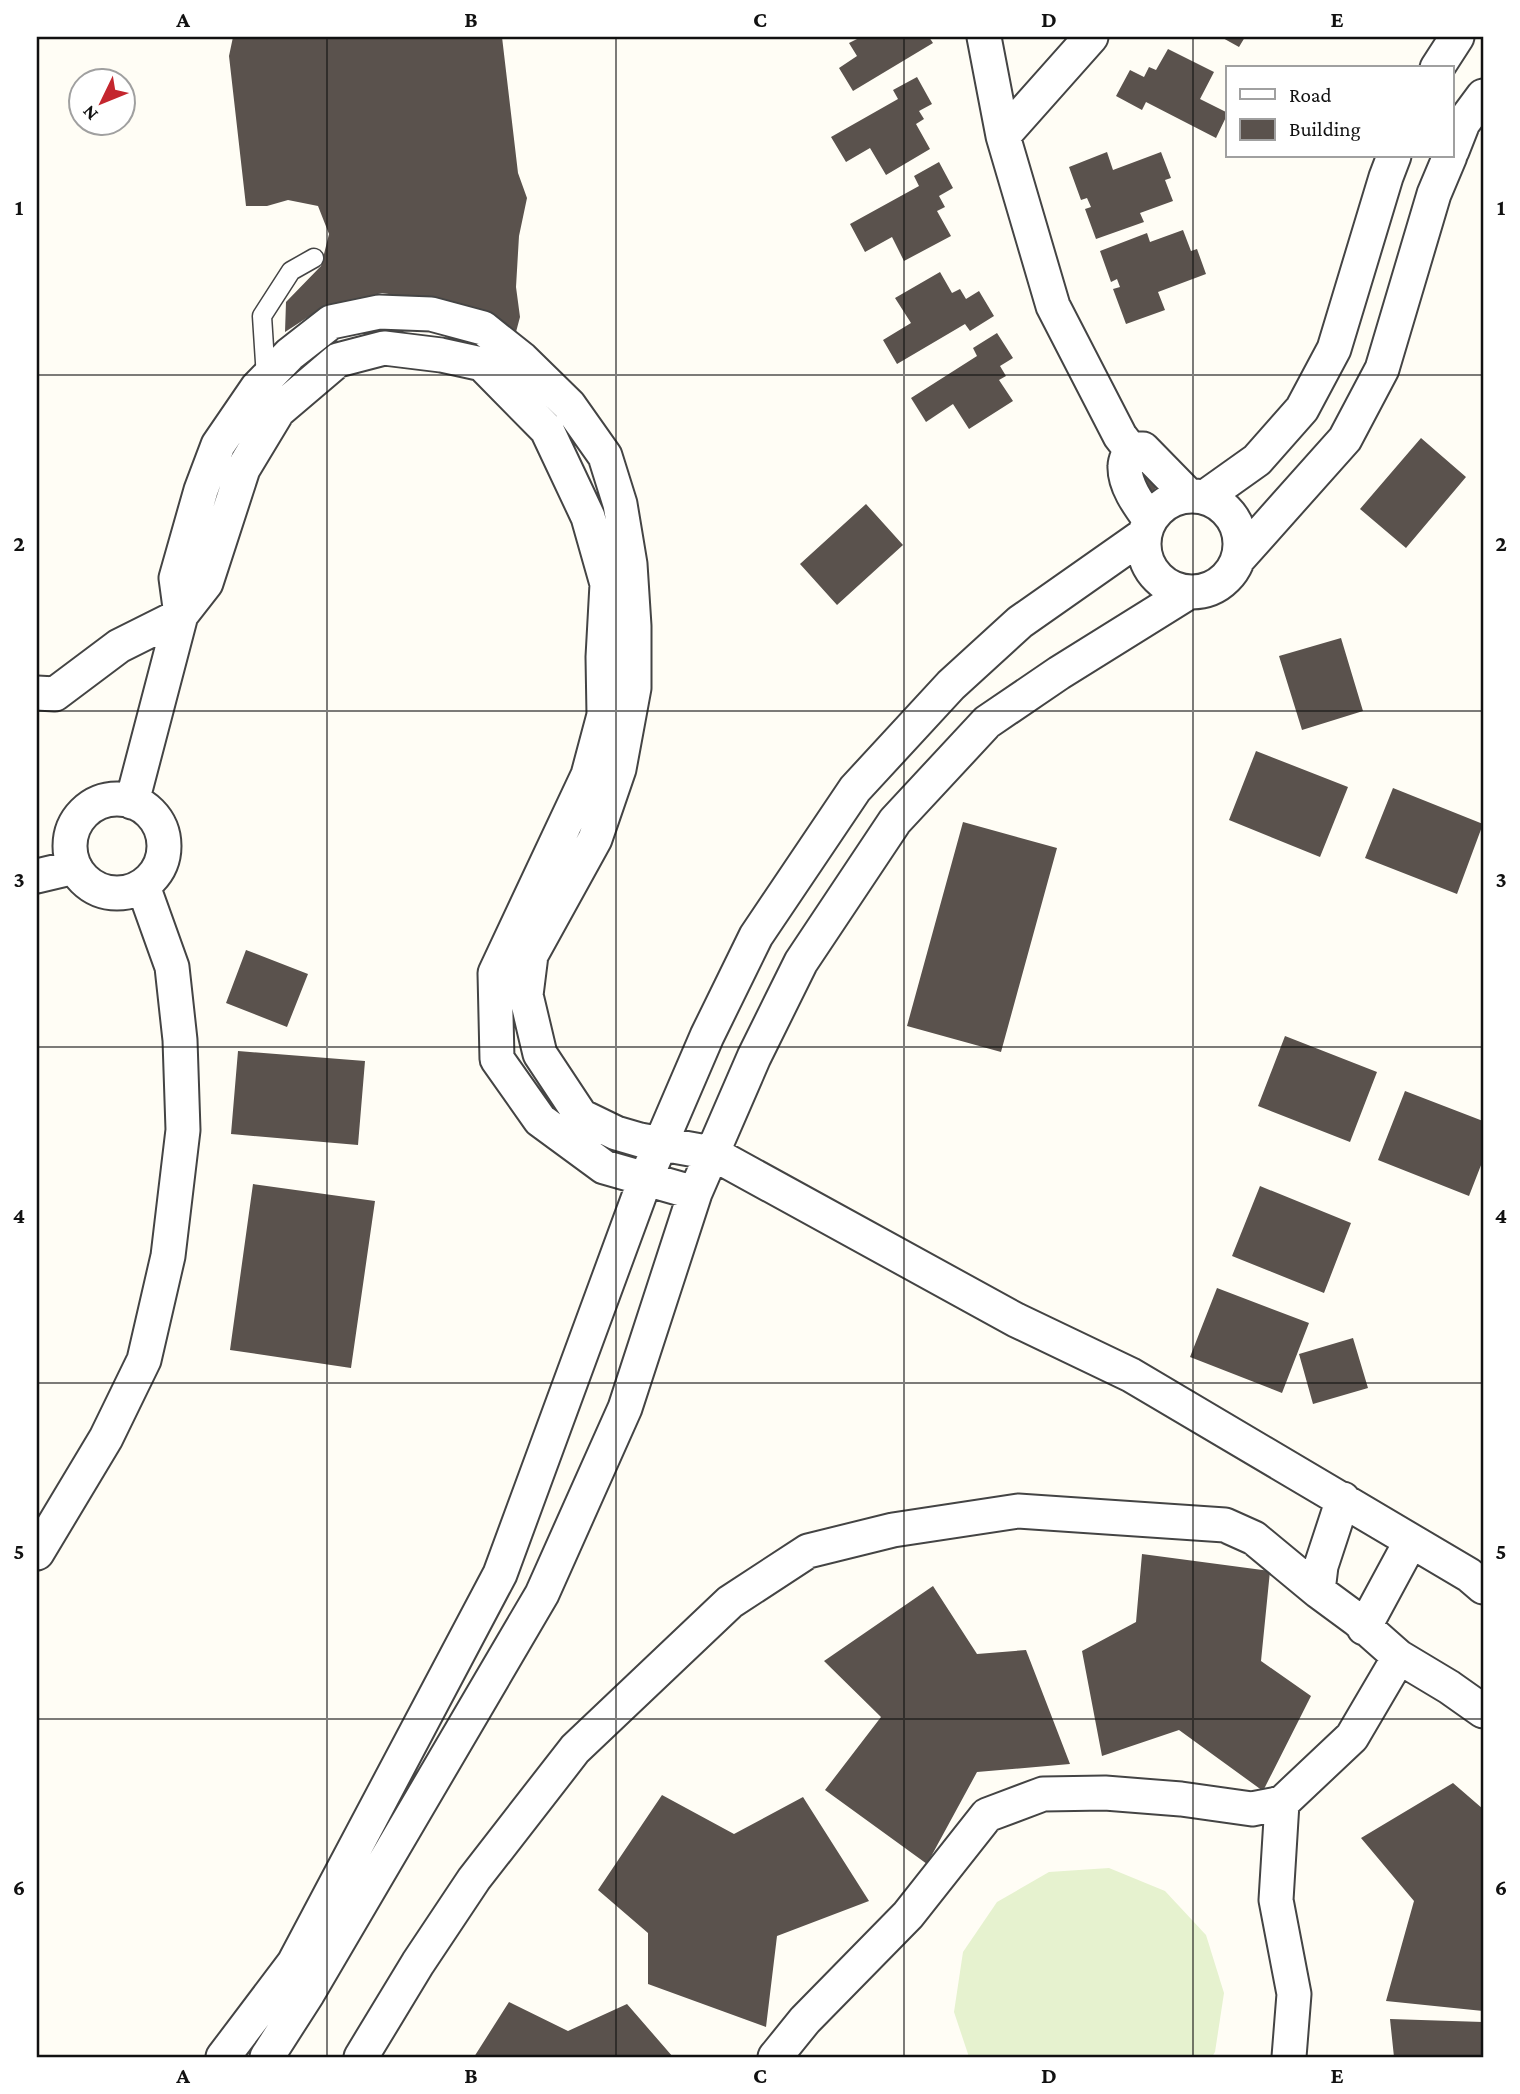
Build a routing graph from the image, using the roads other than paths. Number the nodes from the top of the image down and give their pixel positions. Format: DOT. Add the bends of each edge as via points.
graph roads {
  1 [pos="984,37"];
  2 [pos="1091,37"];
  3 [pos="1457,37"];
  4 [pos="1438,66"];
  5 [pos="1483,96"];
  6 [pos="1003,136"];
  7 [pos="1454,147"];
  8 [pos="1393,158"];
  9 [pos="1449,158"];
  10 [pos="314,258"];
  11 [pos="266,378"];
  12 [pos="1130,449"];
  13 [pos="1197,496"];
  14 [pos="1147,527"];
  15 [pos="1238,559"];
  16 [pos="1189,592"];
  17 [pos="181,615"];
  18 [pos="37,693"];
  19 [pos="132,802"];
  20 [pos="75,867"];
  21 [pos="37,876"];
  22 [pos="143,886"];
  23 [pos="661,1144"];
  24 [pos="712,1153"];
  25 [pos="645,1180"];
  26 [pos="695,1193"];
  27 [pos="1343,1499"];
  28 [pos="1411,1541"];
  29 [pos="37,1553"];
  30 [pos="1483,1587"];
  31 [pos="1318,1591"];
  32 [pos="1364,1628"];
  33 [pos="1399,1657"];
  34 [pos="1483,1711"];
  35 [pos="1282,1803"];
  36 [pos="223,2057"];
  37 [pos="267,2057"];
  38 [pos="361,2057"];
  39 [pos="775,2057"];
  40 [pos="1289,2057"];
  1 -- 6 [label="street"];
  2 -- 6 [label="street"];
  3 -- 4 [label="street"];
  5 -- 7 [label="street"];
  6 -- 12 [label="street" via="1053,306"];
  8 -- 13 [label="street" via="1334,349 1302,410 1257,460"];
  9 -- 15 [label="street" via="1376,381 1345,439"];
  10 -- 11 [label="lane" via="290,271 262,316"];
  11 -- 17 [label="street" via="218,445 201,490 176,578"];
  11 -- 23 [label="street" via="331,322 379,312 431,314 483,328 522,359 569,405 605,456 620,504 630,564 634,688 619,769 595,839 531,955 526,995 540,1054 581,1116 616,1133"];
  12 -- 13 [label="street" via="1143,449"];
  12 -- 14 [label="street" via="1125,466 1128,482"];
  13 -- 14 [label="street" via="1174,499 1160,507"];
  13 -- 15 [label="street" via="1231,514 1238,528"];
  14 -- 16 [label="street" via="1144,551 1150,567 1173,588"];
  14 -- 23 [label="street" via="1020,622 951,684 855,789 756,936"];
  15 -- 16 [label="street" via="1219,584"];
  16 -- 24 [label="street" via="987,722 895,821 801,962"];
  17 -- 18 [label="street" via="119,646 54,694"];
  17 -- 19 [label="street"];
  17 -- 25 [label="street" via="206,583 243,470 278,411 338,360 384,348 482,364 547,430 589,517 607,584 604,716 588,775 495,973 497,1059 540,1120 604,1167"];
  19 -- 20 [label="street" via="103,802 78,821 71,844"];
  19 -- 22 [label="street" via="156,820 164,848 155,876"];
  20 -- 21 [label="street"];
  20 -- 22 [label="street" via="98,889 130,892"];
  22 -- 29 [label="street" via="172,967 180,1040 183,1130 168,1256 144,1360 106,1438"];
  23 -- 24 [label="street"];
  23 -- 25 [label="street"];
  24 -- 26 [label="street"];
  24 -- 27 [label="street" via="1016,1320 1131,1375"];
  25 -- 26 [label="street"];
  25 -- 36 [label="street" via="500,1574 294,1963"];
  26 -- 37 [label="street" via="625,1408 542,1594"];
  27 -- 28 [label="street"];
  27 -- 31 [label="street" via="1321,1566"];
  28 -- 30 [label="street"];
  28 -- 32 [label="street"];
  31 -- 32 [label="street"];
  31 -- 38 [label="street" via="1254,1538 1225,1525 1017,1511 893,1530 808,1550 730,1602 575,1749 474,1880"];
  32 -- 33 [label="street"];
  33 -- 34 [label="street"];
  33 -- 35 [label="street" via="1352,1737"];
  35 -- 39 [label="street" via="1252,1809 1105,1793 1042,1794 988,1815 908,1915"];
  35 -- 40 [label="street" via="1276,1900 1294,1994"];
}
